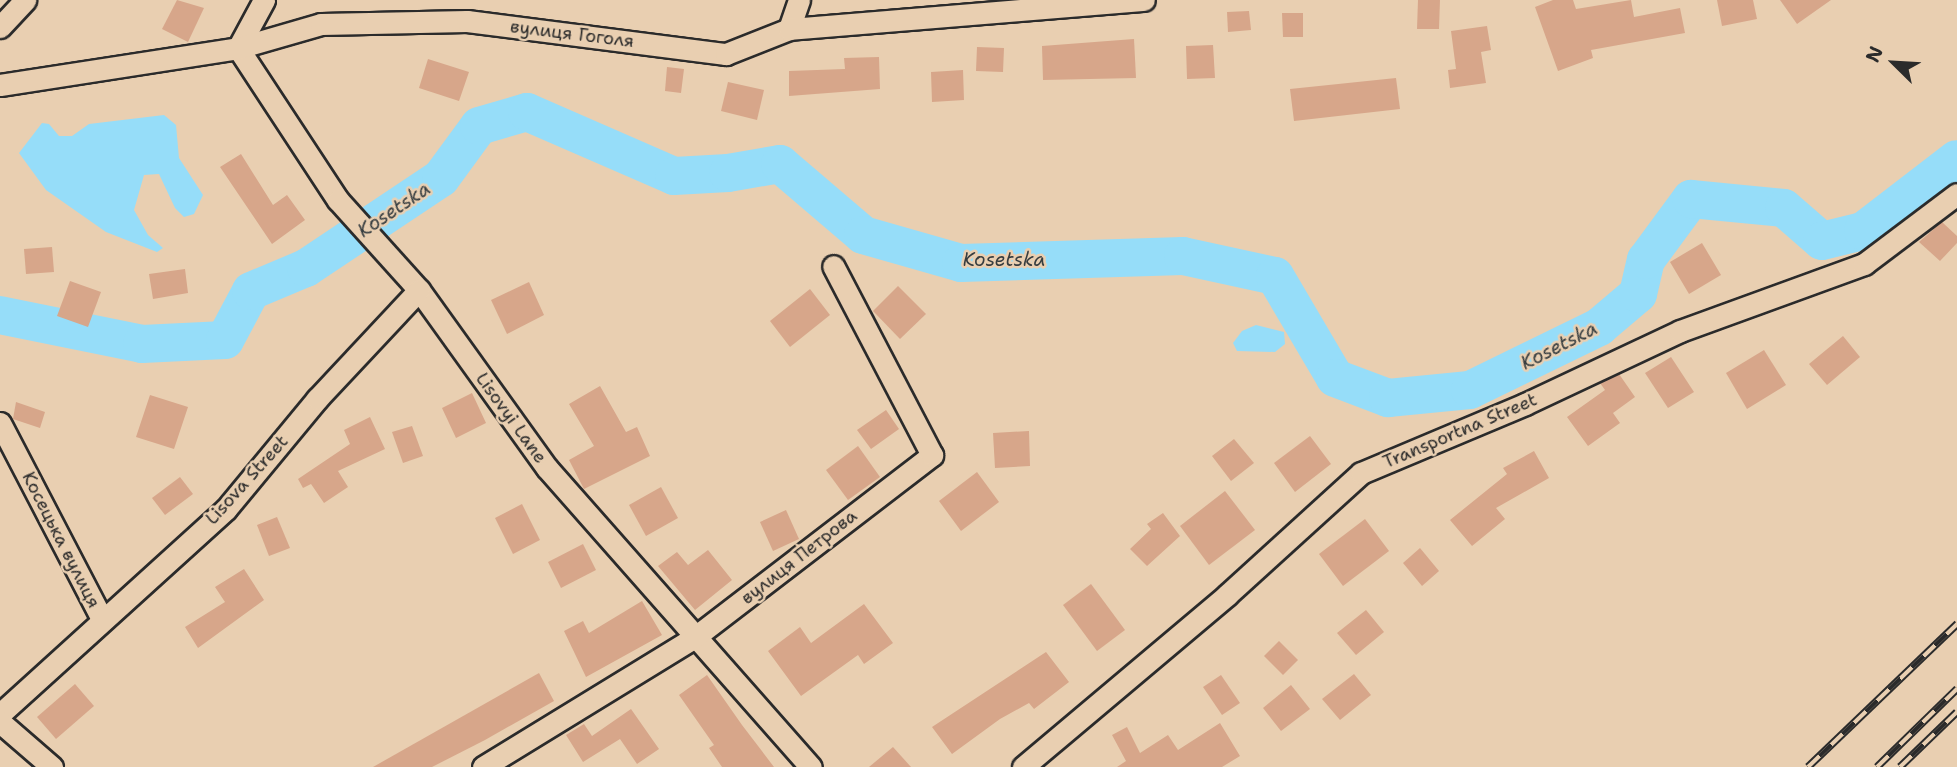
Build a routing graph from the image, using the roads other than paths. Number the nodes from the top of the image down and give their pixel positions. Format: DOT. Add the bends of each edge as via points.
graph roads {
  1 [pos="25,0"];
  2 [pos="264,0"];
  3 [pos="800,0"];
  4 [pos="1144,0"];
  5 [pos="0,27"];
  6 [pos="789,29"];
  7 [pos="238,48"];
  8 [pos="0,85"];
  9 [pos="1957,194"];
  10 [pos="833,266"];
  11 [pos="419,290"];
  12 [pos="0,423"];
  13 [pos="102,619"];
  14 [pos="695,637"];
  15 [pos="0,714"];
  16 [pos="0,722"];
  17 [pos="52,767"];
  18 [pos="483,767"];
  19 [pos="811,767"];
  20 [pos="1023,767"];
  1 -- 5 [label="street"];
  2 -- 7 [label="street"];
  3 -- 6 [label="street"];
  4 -- 6 [label="street, вулиця Гоголя"];
  6 -- 7 [label="street, вулиця Гоголя" via="726,54 467,21 321,24"];
  7 -- 8 [label="street, вулиця Гоголя"];
  7 -- 11 [label="street, Lisovyi Lane" via="338,200"];
  9 -- 20 [label="street, Transportna Street" via="1864,264 1680,331 1525,404 1361,473 1227,595"];
  10 -- 14 [label="street, вулиця Петрова" via="932,455"];
  11 -- 13 [label="street, Lisova Street" via="317,399 226,509"];
  11 -- 14 [label="street, Lisovyi Lane" via="547,468"];
  12 -- 13 [label="street, Косецька вулиця"];
  13 -- 15 [label="street, Lisova Street"];
  14 -- 18 [label="street, вулиця Петрова"];
  14 -- 19 [label="street, Lisovyi Lane"];
  16 -- 17 [label="street"];
}
